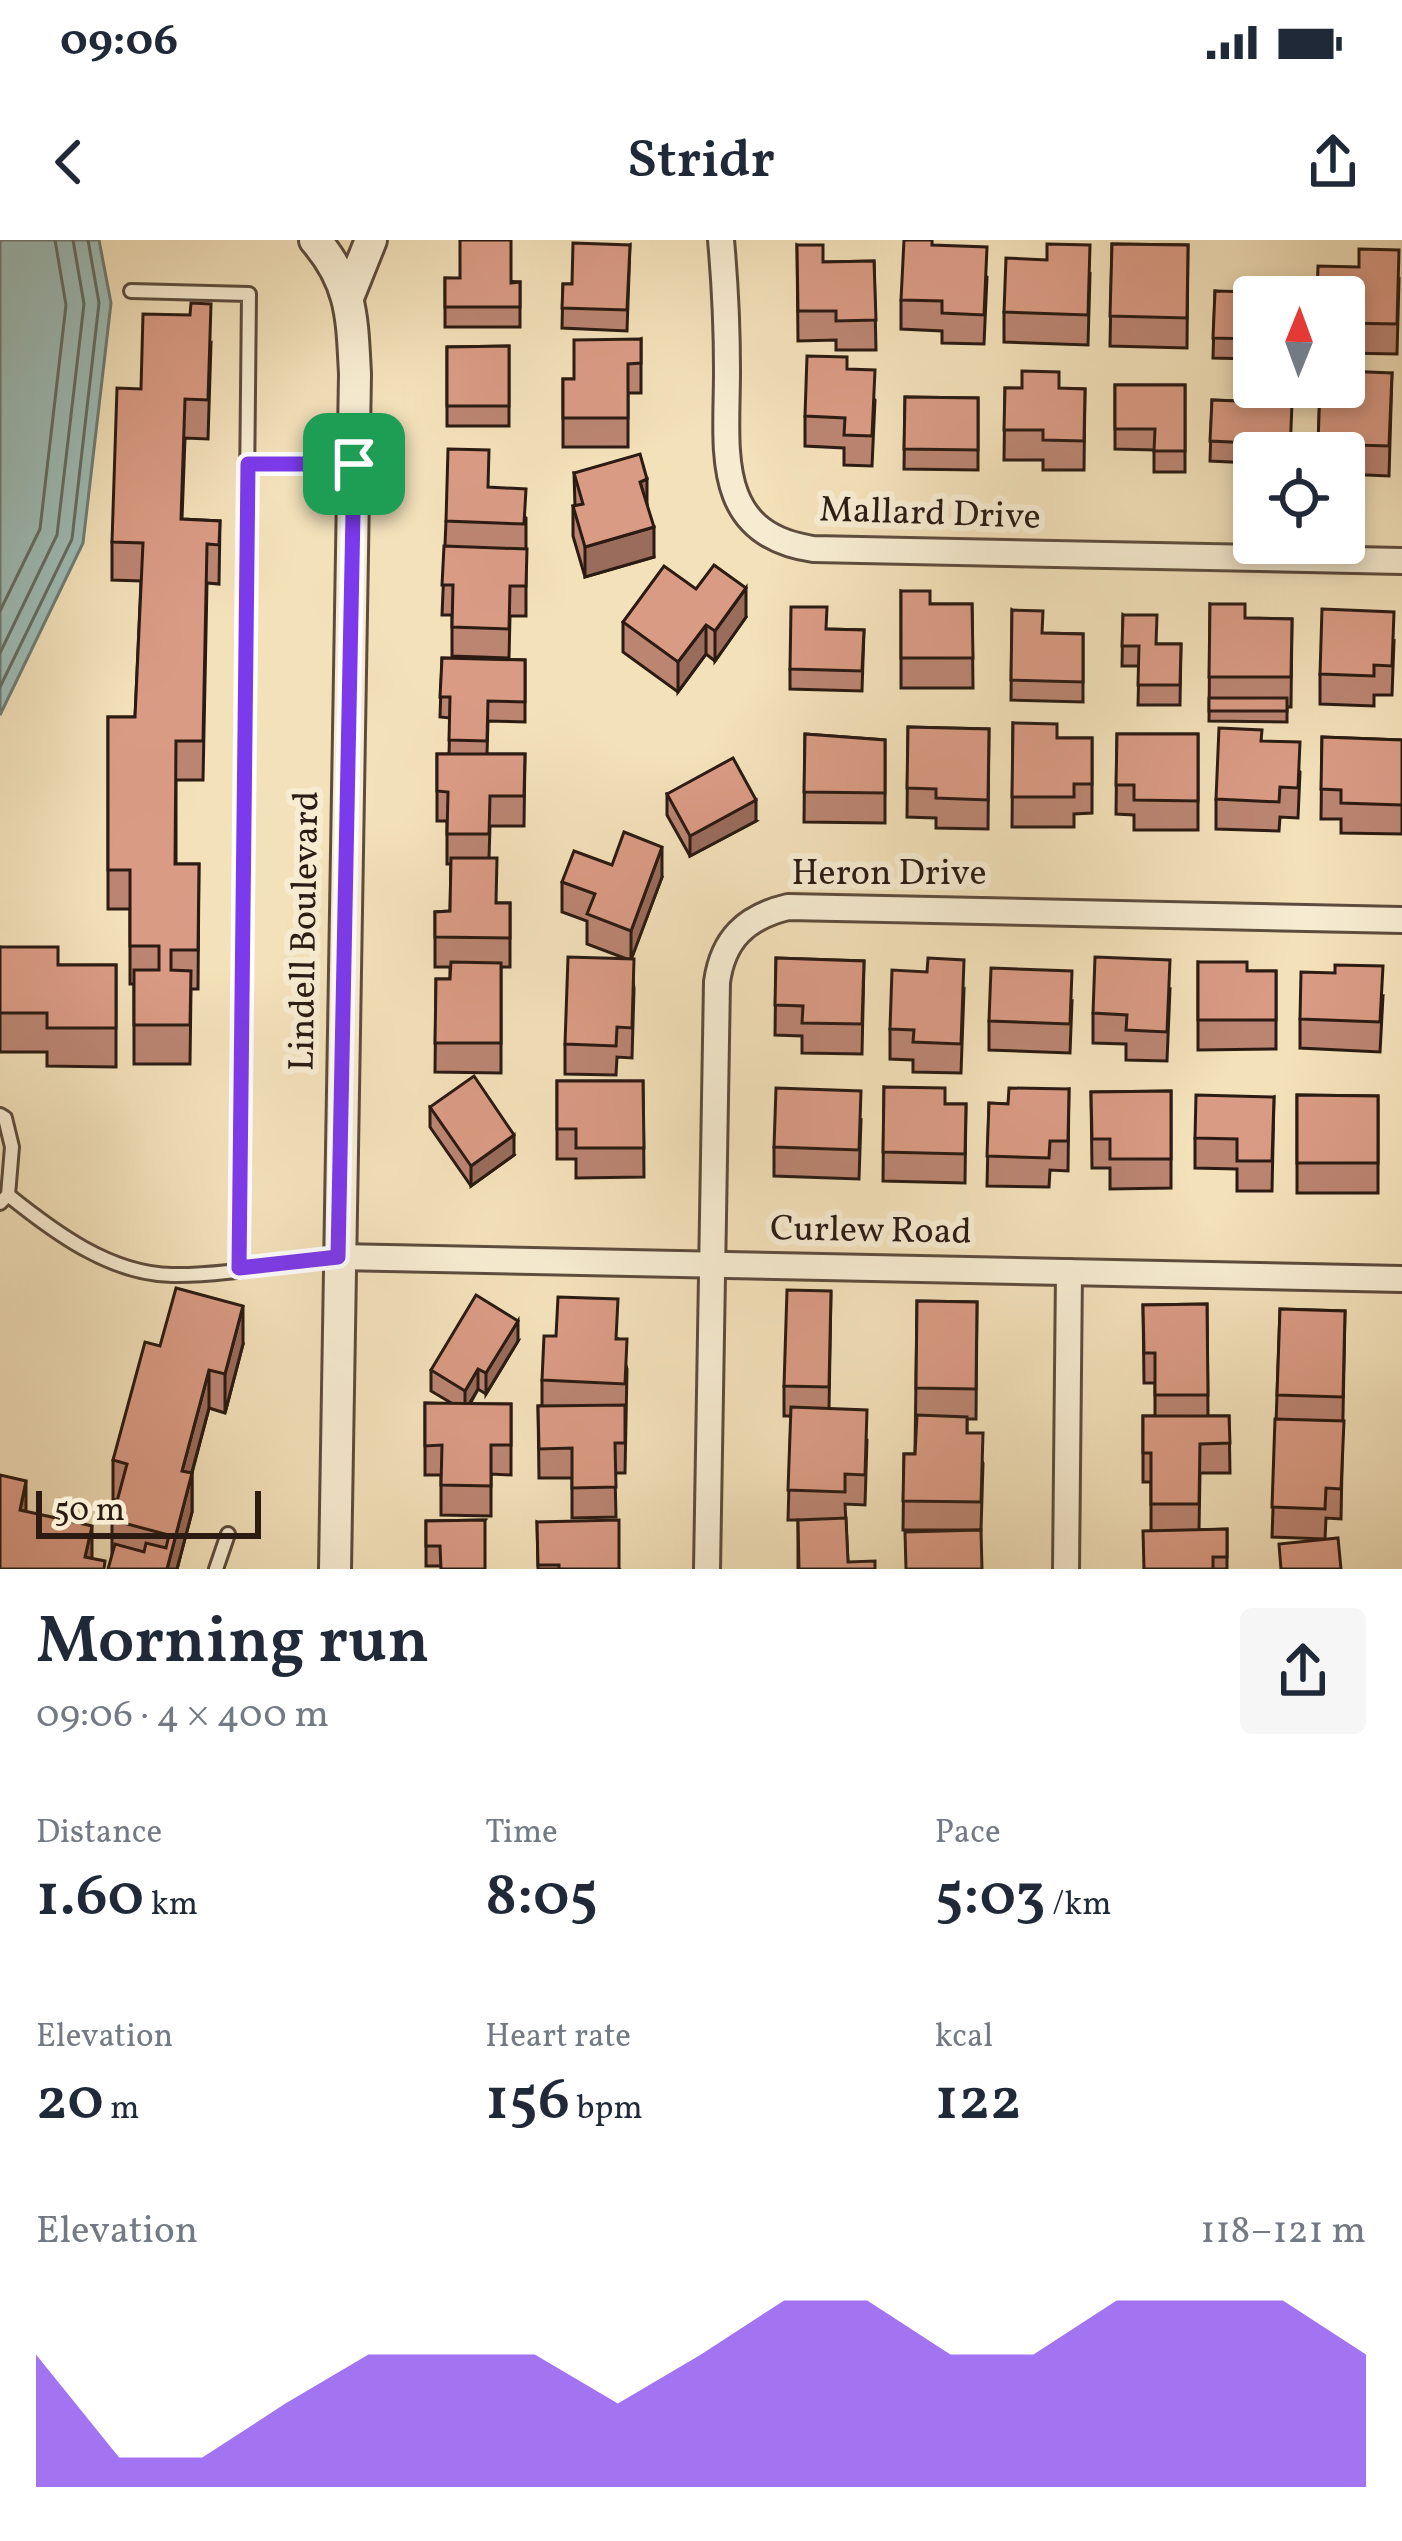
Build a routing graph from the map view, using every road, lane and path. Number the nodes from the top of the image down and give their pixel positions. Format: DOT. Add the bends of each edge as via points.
graph roads {
  1 [pos="315,240"];
  2 [pos="371,240"];
  3 [pos="721,240"];
  4 [pos="131,291"];
  5 [pos="349,295"];
  6 [pos="248,464"];
  7 [pos="354,464"];
  8 [pos="1402,561"];
  9 [pos="1402,920"];
  10 [pos="0,1115"];
  11 [pos="4,1199"];
  12 [pos="338,1257"];
  13 [pos="711,1264"];
  14 [pos="239,1268"];
  15 [pos="1069,1272"];
  16 [pos="1402,1279"];
  17 [pos="227,1534"];
  18 [pos="216,1569"];
  19 [pos="335,1569"];
  20 [pos="706,1569"];
  21 [pos="1066,1569"];
  1 -- 5 [label="street, Lindell Boulevard"];
  2 -- 5 [label="street, Lindell Boulevard"];
  3 -- 8 [label="street, Mallard Drive" via="727,466 740,507 770,537 813,549"];
  4 -- 6 [label="lane" via="249,294"];
  5 -- 7 [label="street, Lindell Boulevard"];
  6 -- 7 [label="lane"];
  6 -- 14 [label="lane"];
  7 -- 12 [label="street, Lindell Boulevard"];
  9 -- 13 [label="street, Heron Drive" via="766,913 730,940 720,962"];
  10 -- 11 [label="lane" via="12,1147"];
  11 -- 14 [label="lane" via="106,1260 169,1275"];
  12 -- 13 [label="street, Curlew Road"];
  12 -- 14 [label="lane"];
  12 -- 19 [label="street, Lindell Boulevard"];
  13 -- 15 [label="street, Curlew Road"];
  13 -- 20 [label="street, Heron Drive"];
  15 -- 16 [label="street, Curlew Road"];
  15 -- 21 [label="street"];
  17 -- 18 [label="lane"];
}
